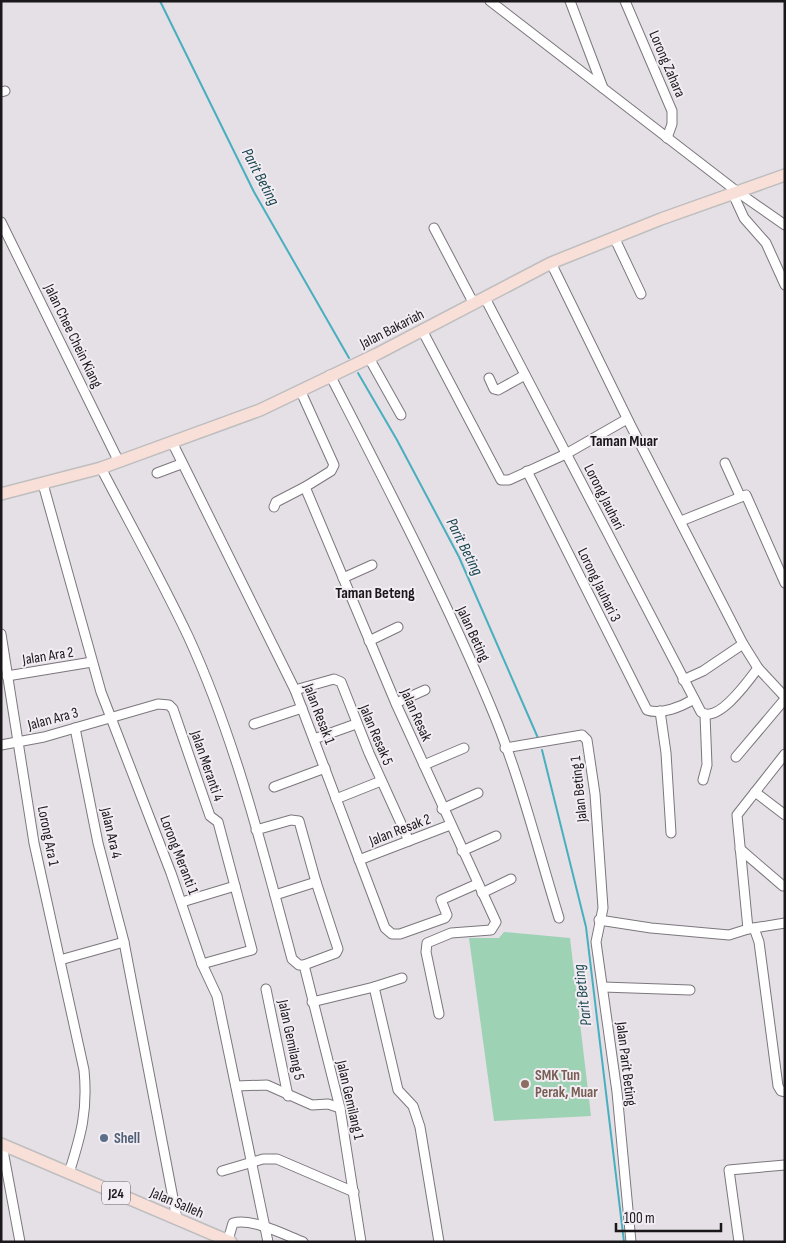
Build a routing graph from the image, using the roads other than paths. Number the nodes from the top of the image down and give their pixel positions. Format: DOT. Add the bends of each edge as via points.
graph roads {
  1 [pos="490,1"];
  2 [pos="570,1"];
  3 [pos="625,1"];
  4 [pos="603,88"];
  5 [pos="667,138"];
  6 [pos="785,175"];
  7 [pos="736,193"];
  8 [pos="1,222"];
  9 [pos="785,225"];
  10 [pos="434,228"];
  11 [pos="614,237"];
  12 [pos="551,264"];
  13 [pos="785,285"];
  14 [pos="641,294"];
  15 [pos="485,298"];
  16 [pos="474,304"];
  17 [pos="422,330"];
  18 [pos="369,358"];
  19 [pos="330,375"];
  20 [pos="525,375"];
  21 [pos="489,378"];
  22 [pos="301,392"];
  23 [pos="400,415"];
  24 [pos="627,418"];
  25 [pos="172,442"];
  26 [pos="566,454"];
  27 [pos="119,462"];
  28 [pos="725,463"];
  29 [pos="181,464"];
  30 [pos="101,468"];
  31 [pos="527,471"];
  32 [pos="157,473"];
  33 [pos="43,484"];
  34 [pos="305,487"];
  35 [pos="1,494"];
  36 [pos="743,495"];
  37 [pos="274,507"];
  38 [pos="681,520"];
  39 [pos="372,565"];
  40 [pos="343,578"];
  41 [pos="785,583"];
  42 [pos="398,628"];
  43 [pos="1,634"];
  44 [pos="369,641"];
  45 [pos="744,644"];
  46 [pos="92,662"];
  47 [pos="758,668"];
  48 [pos="7,676"];
  49 [pos="684,680"];
  50 [pos="296,690"];
  51 [pos="425,690"];
  52 [pos="694,699"];
  53 [pos="784,699"];
  54 [pos="396,703"];
  55 [pos="302,708"];
  56 [pos="660,711"];
  57 [pos="702,712"];
  58 [pos="111,717"];
  59 [pos="254,724"];
  60 [pos="356,724"];
  61 [pos="75,728"];
  62 [pos="314,740"];
  63 [pos="18,742"];
  64 [pos="1,745"];
  65 [pos="464,748"];
  66 [pos="505,748"];
  67 [pos="785,754"];
  68 [pos="736,757"];
  69 [pos="424,765"];
  70 [pos="325,768"];
  71 [pos="703,780"];
  72 [pos="381,781"];
  73 [pos="274,787"];
  74 [pos="755,792"];
  75 [pos="478,793"];
  76 [pos="336,799"];
  77 [pos="442,809"];
  78 [pos="785,815"];
  79 [pos="450,825"];
  80 [pos="256,830"];
  81 [pos="671,833"];
  82 [pos="496,836"];
  83 [pos="409,841"];
  84 [pos="740,849"];
  85 [pos="462,851"];
  86 [pos="360,860"];
  87 [pos="511,879"];
  88 [pos="316,882"];
  89 [pos="235,886"];
  90 [pos="783,886"];
  91 [pos="480,888"];
  92 [pos="275,895"];
  93 [pos="182,902"];
  94 [pos="559,918"];
  95 [pos="599,920"];
  96 [pos="785,923"];
  97 [pos="751,929"];
  98 [pos="124,942"];
  99 [pos="60,960"];
  100 [pos="202,964"];
  101 [pos="304,965"];
  102 [pos="402,978"];
  103 [pos="374,987"];
  104 [pos="602,987"];
  105 [pos="266,990"];
  106 [pos="690,990"];
  107 [pos="312,1002"];
  108 [pos="439,1014"];
  109 [pos="236,1086"];
  110 [pos="785,1092"];
  111 [pos="288,1096"];
  112 [pos="340,1108"];
  113 [pos="2,1144"];
  114 [pos="252,1162"];
  115 [pos="785,1165"];
  116 [pos="222,1171"];
  117 [pos="4,1172"];
  118 [pos="69,1173"];
  119 [pos="354,1192"];
  120 [pos="178,1219"];
  121 [pos="265,1227"];
  122 [pos="229,1241"];
  123 [pos="20,1242"];
  124 [pos="268,1242"];
  125 [pos="303,1242"];
  126 [pos="362,1242"];
  127 [pos="439,1242"];
  128 [pos="631,1242"];
  129 [pos="739,1242"];
  1 -- 4 [label="street"];
  2 -- 4 [label="street"];
  3 -- 5 [label="street, Lorong Zahara" via="672,111"];
  4 -- 5 [label="street"];
  5 -- 7 [label="street"];
  6 -- 7 [label="main road, Jalan Bakariah"];
  7 -- 9 [label="street"];
  7 -- 11 [label="main road, Jalan Bakariah"];
  7 -- 13 [label="street" via="744,218 766,243"];
  8 -- 27 [label="street, Jalan Chee Chein Kiang"];
  10 -- 16 [label="street"];
  11 -- 12 [label="main road, Jalan Bakariah"];
  11 -- 14 [label="street"];
  12 -- 15 [label="main road, Jalan Bakariah"];
  12 -- 24 [label="street"];
  15 -- 16 [label="main road, Jalan Bakariah"];
  15 -- 20 [label="street, Lorong Jauhari"];
  16 -- 17 [label="main road, Jalan Bakariah"];
  17 -- 18 [label="main road, Jalan Bakariah"];
  17 -- 31 [label="street" via="499,478 506,481"];
  18 -- 19 [label="main road, Jalan Bakariah"];
  18 -- 23 [label="street"];
  19 -- 22 [label="main road, Jalan Bakariah"];
  19 -- 66 [label="street, Jalan Beting" via="458,635 491,707"];
  20 -- 21 [label="street" via="498,390 494,389"];
  20 -- 26 [label="street, Lorong Jauhari"];
  22 -- 25 [label="main road, Jalan Bakariah"];
  22 -- 34 [label="street" via="334,465 331,471"];
  24 -- 26 [label="street"];
  24 -- 38 [label="street"];
  25 -- 27 [label="main road, Jalan Bakariah"];
  25 -- 29 [label="street, Jalan Resak 1"];
  26 -- 31 [label="street"];
  26 -- 49 [label="street, Lorong Jauhari"];
  27 -- 30 [label="main road, Jalan Bakariah"];
  28 -- 36 [label="street"];
  29 -- 32 [label="street"];
  29 -- 50 [label="street, Jalan Resak 1"];
  30 -- 33 [label="main road, Jalan Bakariah"];
  30 -- 80 [label="street" via="188,637 223,726"];
  31 -- 56 [label="street, Lorong Jauhari 3" via="647,710"];
  33 -- 35 [label="main road, Jalan Bakariah"];
  33 -- 46 [label="street, Lorong Meranti 1"];
  34 -- 37 [label="street" via="276,502"];
  34 -- 40 [label="street, Jalan Resak"];
  36 -- 38 [label="street"];
  36 -- 41 [label="street"];
  38 -- 45 [label="street"];
  39 -- 40 [label="street"];
  40 -- 44 [label="street, Jalan Resak"];
  42 -- 44 [label="street"];
  43 -- 48 [label="street, Lorong Ara 1"];
  44 -- 54 [label="street, Jalan Resak"];
  45 -- 47 [label="street"];
  45 -- 49 [label="street"];
  46 -- 48 [label="street, Jalan Ara 2"];
  46 -- 58 [label="street, Lorong Meranti 1"];
  47 -- 53 [label="street"];
  47 -- 57 [label="street" via="731,702 711,714"];
  48 -- 63 [label="street, Lorong Ara 1"];
  49 -- 52 [label="street, Lorong Jauhari"];
  50 -- 55 [label="street, Jalan Resak 1"];
  50 -- 60 [label="street, Jalan Resak 5" via="338,679"];
  51 -- 54 [label="street"];
  52 -- 56 [label="street" via="682,706"];
  52 -- 57 [label="street, Lorong Jauhari"];
  53 -- 68 [label="street"];
  54 -- 69 [label="street, Jalan Resak"];
  55 -- 59 [label="street"];
  55 -- 62 [label="street, Jalan Resak 1"];
  56 -- 81 [label="street"];
  57 -- 71 [label="street" via="707,765"];
  58 -- 61 [label="street, Jalan Ara 3"];
  58 -- 89 [label="street, Jalan Meranti 4" via="158,704 169,705 173,709 210,816 218,822"];
  58 -- 93 [label="street, Lorong Meranti 1"];
  60 -- 62 [label="street"];
  60 -- 72 [label="street, Jalan Resak 5"];
  61 -- 63 [label="street, Jalan Ara 3"];
  61 -- 98 [label="street, Jalan Ara 4" via="98,843"];
  62 -- 70 [label="street, Jalan Resak 1"];
  63 -- 64 [label="street, Jalan Ara 3"];
  63 -- 99 [label="street, Lorong Ara 1" via="34,843"];
  65 -- 69 [label="street"];
  66 -- 94 [label="street, Jalan Beting"];
  66 -- 95 [label="street, Jalan Beting 1" via="586,738 595,794 603,908"];
  67 -- 74 [label="street"];
  69 -- 77 [label="street, Jalan Resak"];
  70 -- 73 [label="street"];
  70 -- 76 [label="street, Jalan Resak 1"];
  72 -- 76 [label="street"];
  72 -- 83 [label="street, Jalan Resak 5"];
  74 -- 78 [label="street"];
  74 -- 84 [label="street" via="738,812"];
  75 -- 77 [label="street"];
  76 -- 86 [label="street, Jalan Resak 1"];
  77 -- 79 [label="street, Jalan Resak"];
  79 -- 83 [label="street, Jalan Resak 2"];
  79 -- 85 [label="street, Jalan Resak"];
  80 -- 88 [label="street" via="291,820 299,821"];
  80 -- 92 [label="street"];
  82 -- 85 [label="street"];
  83 -- 86 [label="street, Jalan Resak 2"];
  84 -- 90 [label="street"];
  84 -- 97 [label="street"];
  85 -- 91 [label="street, Jalan Resak"];
  86 -- 91 [label="street, Jalan Resak 1" via="385,928 392,934 445,918 447,915 441,900"];
  87 -- 91 [label="street"];
  88 -- 92 [label="street"];
  88 -- 101 [label="street" via="338,949 336,953"];
  89 -- 93 [label="street"];
  89 -- 100 [label="street, Jalan Meranti 4" via="252,950"];
  91 -- 108 [label="street, Jalan Resak" via="496,922 494,928 451,933 426,943"];
  92 -- 101 [label="street" via="292,959"];
  93 -- 100 [label="street, Lorong Meranti 1"];
  95 -- 97 [label="street" via="719,935"];
  95 -- 104 [label="street, Jalan Parit Beting" via="596,942"];
  96 -- 97 [label="street"];
  97 -- 110 [label="street" via="758,942 778,1086 781,1092"];
  98 -- 99 [label="street"];
  98 -- 120 [label="street, Jalan Ara 4"];
  99 -- 118 [label="street, Lorong Ara 1" via="87,1098 85,1119"];
  100 -- 109 [label="street, Lorong Meranti 1" via="217,996"];
  101 -- 107 [label="street, Jalan Gemilang 1"];
  102 -- 103 [label="street"];
  103 -- 107 [label="street"];
  103 -- 127 [label="street" via="398,1090 413,1106 420,1126"];
  104 -- 106 [label="street"];
  104 -- 128 [label="street, Jalan Parit Beting" via="617,1092"];
  105 -- 111 [label="street, Jalan Gemilang 5"];
  107 -- 112 [label="street, Jalan Gemilang 1"];
  109 -- 111 [label="street" via="267,1085"];
  109 -- 114 [label="street, Lorong Meranti 1"];
  111 -- 112 [label="street" via="314,1106 328,1104"];
  112 -- 119 [label="street, Jalan Gemilang 1"];
  113 -- 117 [label="street"];
  113 -- 118 [label="main road, Jalan Salleh / J24"];
  114 -- 116 [label="street"];
  114 -- 119 [label="street" via="277,1159"];
  114 -- 121 [label="street, Lorong Meranti 1"];
  115 -- 129 [label="street" via="729,1170"];
  117 -- 123 [label="street"];
  118 -- 120 [label="main road, Jalan Salleh / J24"];
  119 -- 126 [label="street, Jalan Gemilang 1"];
  120 -- 122 [label="main road, Jalan Salleh / J24"];
  121 -- 122 [label="street" via="234,1223"];
  121 -- 124 [label="street, Lorong Meranti 1"];
  121 -- 125 [label="street"];
}
